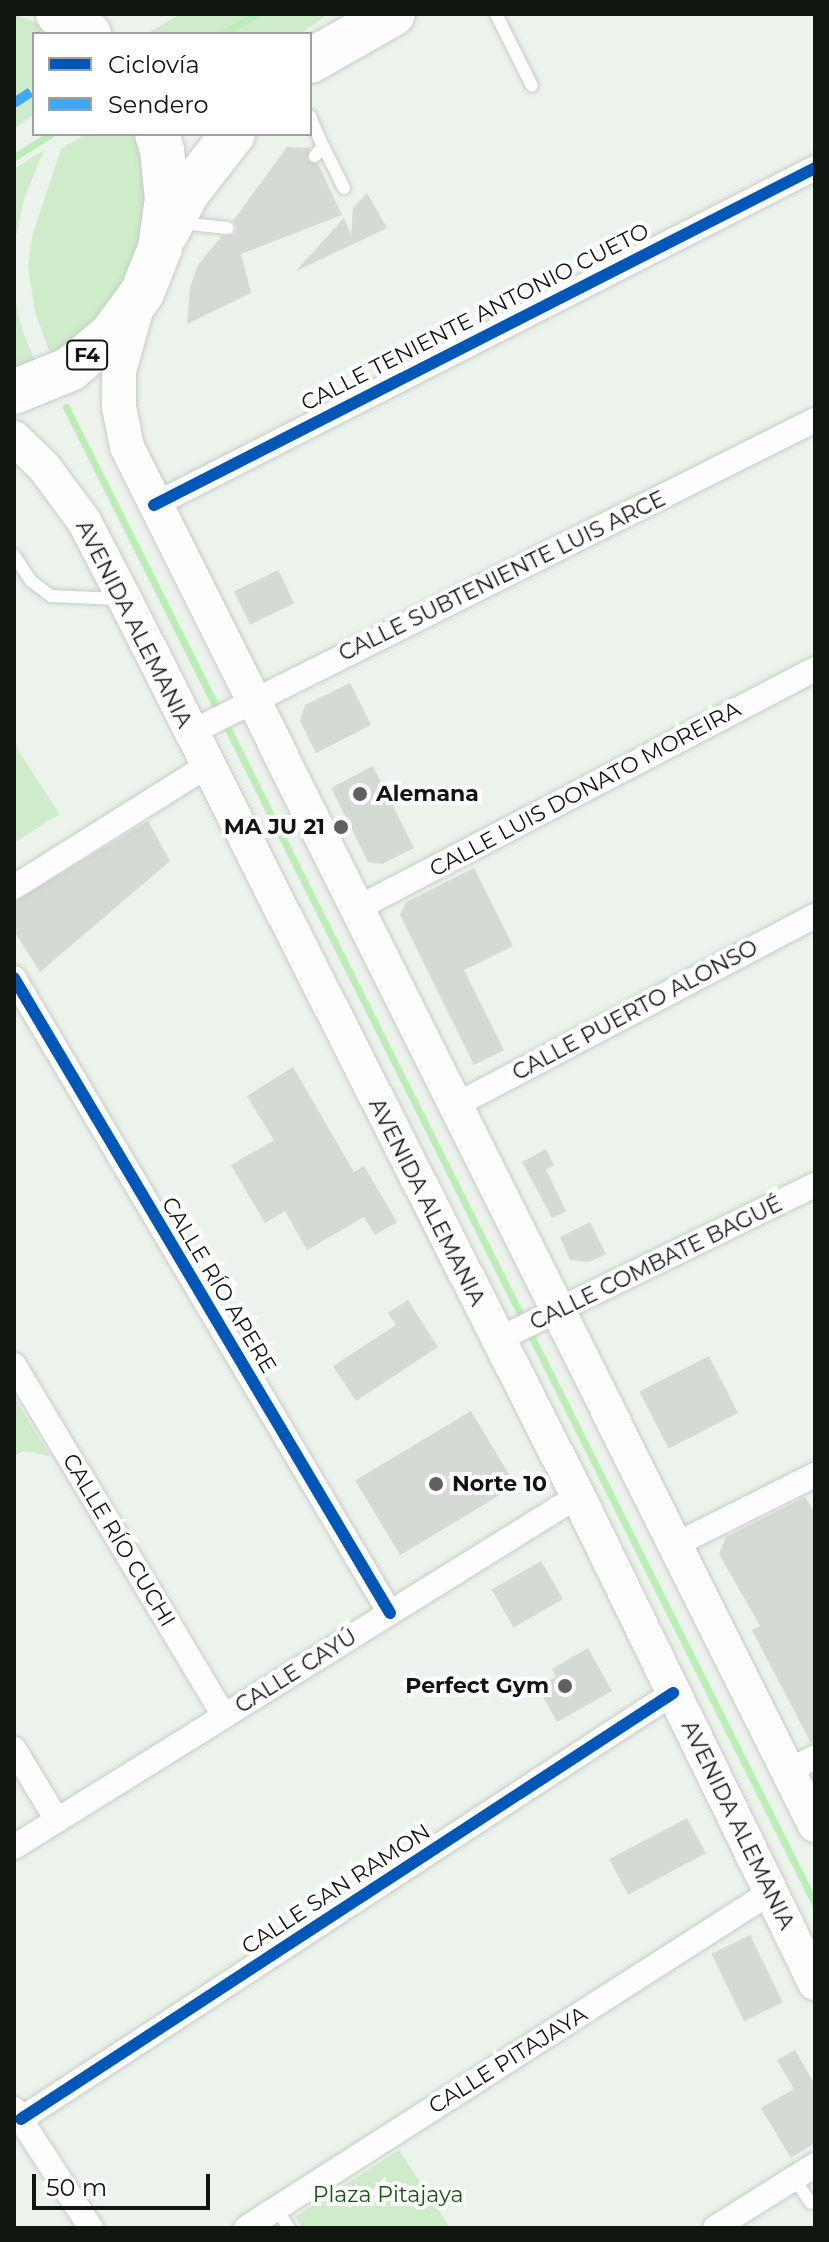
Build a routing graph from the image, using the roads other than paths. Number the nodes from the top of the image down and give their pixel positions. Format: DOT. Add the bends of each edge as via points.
graph roads {
  1 [pos="58,14"];
  2 [pos="393,14"];
  3 [pos="496,14"];
  4 [pos="86,32"];
  5 [pos="312,60"];
  6 [pos="532,86"];
  7 [pos="312,124"];
  8 [pos="158,136"];
  9 [pos="231,136"];
  10 [pos="815,168"];
  11 [pos="344,188"];
  12 [pos="228,228"];
  13 [pos="166,235"];
  14 [pos="142,293"];
  15 [pos="14,392"];
  16 [pos="815,420"];
  17 [pos="16,444"];
  18 [pos="154,505"];
  19 [pos="14,555"];
  20 [pos="125,600"];
  21 [pos="815,669"];
  22 [pos="249,701"];
  23 [pos="194,731"];
  24 [pos="207,766"];
  25 [pos="14,887"];
  26 [pos="356,909"];
  27 [pos="815,916"];
  28 [pos="14,978"];
  29 [pos="456,1105"];
  30 [pos="815,1185"];
  31 [pos="551,1314"];
  32 [pos="503,1337"];
  33 [pos="14,1365"];
  34 [pos="815,1475"];
  35 [pos="578,1496"];
  36 [pos="675,1545"];
  37 [pos="390,1613"];
  38 [pos="673,1693"];
  39 [pos="224,1716"];
  40 [pos="14,1749"];
  41 [pos="802,1764"];
  42 [pos="57,1820"];
  43 [pos="815,1825"];
  44 [pos="14,1847"];
  45 [pos="771,1892"];
  46 [pos="815,1983"];
  47 [pos="17,2114"];
  48 [pos="815,2165"];
  49 [pos="794,2178"];
  50 [pos="811,2203"];
  51 [pos="283,2218"];
  52 [pos="91,2228"];
  53 [pos="246,2228"];
  54 [pos="715,2228"];
  1 -- 4 [label="highway"];
  2 -- 5 [label="highway"];
  3 -- 6 [label="lane"];
  7 -- 11 [label="lane" via="319,151"];
  8 -- 13 [label="highway, F4" via="167,199"];
  9 -- 13 [label="highway, F4" via="187,193"];
  10 -- 18 [label="street, CALLE TENIENTE ANTONIO CUETO"];
  12 -- 13 [label="lane"];
  13 -- 14 [label="highway, F4"];
  14 -- 15 [label="highway, F4" via="111,335 70,369"];
  14 -- 18 [label="main road" via="119,371 119,407 127,447"];
  16 -- 22 [label="street, CALLE SUBTENIENTE LUIS ARCE"];
  17 -- 20 [label="main road, AVENIDA ALEMANIA" via="59,485"];
  18 -- 22 [label="main road"];
  19 -- 20 [label="lane" via="31,581 51,596"];
  20 -- 23 [label="main road, AVENIDA ALEMANIA"];
  21 -- 26 [label="street, CALLE LUIS DONATO MOREIRA"];
  22 -- 23 [label="street, CALLE SUBTENIENTE LUIS ARCE"];
  22 -- 26 [label="main road"];
  23 -- 24 [label="main road, AVENIDA ALEMANIA"];
  24 -- 25 [label="street"];
  24 -- 32 [label="main road, AVENIDA ALEMANIA"];
  26 -- 29 [label="main road"];
  27 -- 29 [label="street, CALLE PUERTO ALONSO"];
  28 -- 37 [label="street, CALLE RÍO APERE"];
  29 -- 31 [label="main road"];
  30 -- 31 [label="street, CALLE COMBATE BAGUÉ"];
  31 -- 32 [label="street, CALLE COMBATE BAGUÉ"];
  31 -- 36 [label="main road"];
  32 -- 35 [label="main road, AVENIDA ALEMANIA"];
  33 -- 39 [label="street, CALLE RÍO CUCHI"];
  34 -- 36 [label="street"];
  35 -- 37 [label="street, CALLE CAYÚ"];
  35 -- 38 [label="main road, AVENIDA ALEMANIA"];
  36 -- 41 [label="main road"];
  37 -- 39 [label="street, CALLE CAYÚ"];
  38 -- 45 [label="main road, AVENIDA ALEMANIA"];
  38 -- 47 [label="street, CALLE SAN RAMON"];
  39 -- 42 [label="street, CALLE CAYÚ"];
  40 -- 42 [label="street"];
  41 -- 43 [label="main road"];
  42 -- 44 [label="street, CALLE CAYÚ"];
  45 -- 46 [label="main road, AVENIDA ALEMANIA"];
  45 -- 51 [label="street, CALLE PITAJAYA"];
  47 -- 52 [label="street"];
  48 -- 49 [label="street"];
  49 -- 50 [label="lane"];
  49 -- 54 [label="street"];
  51 -- 53 [label="street, CALLE PITAJAYA"];
}
